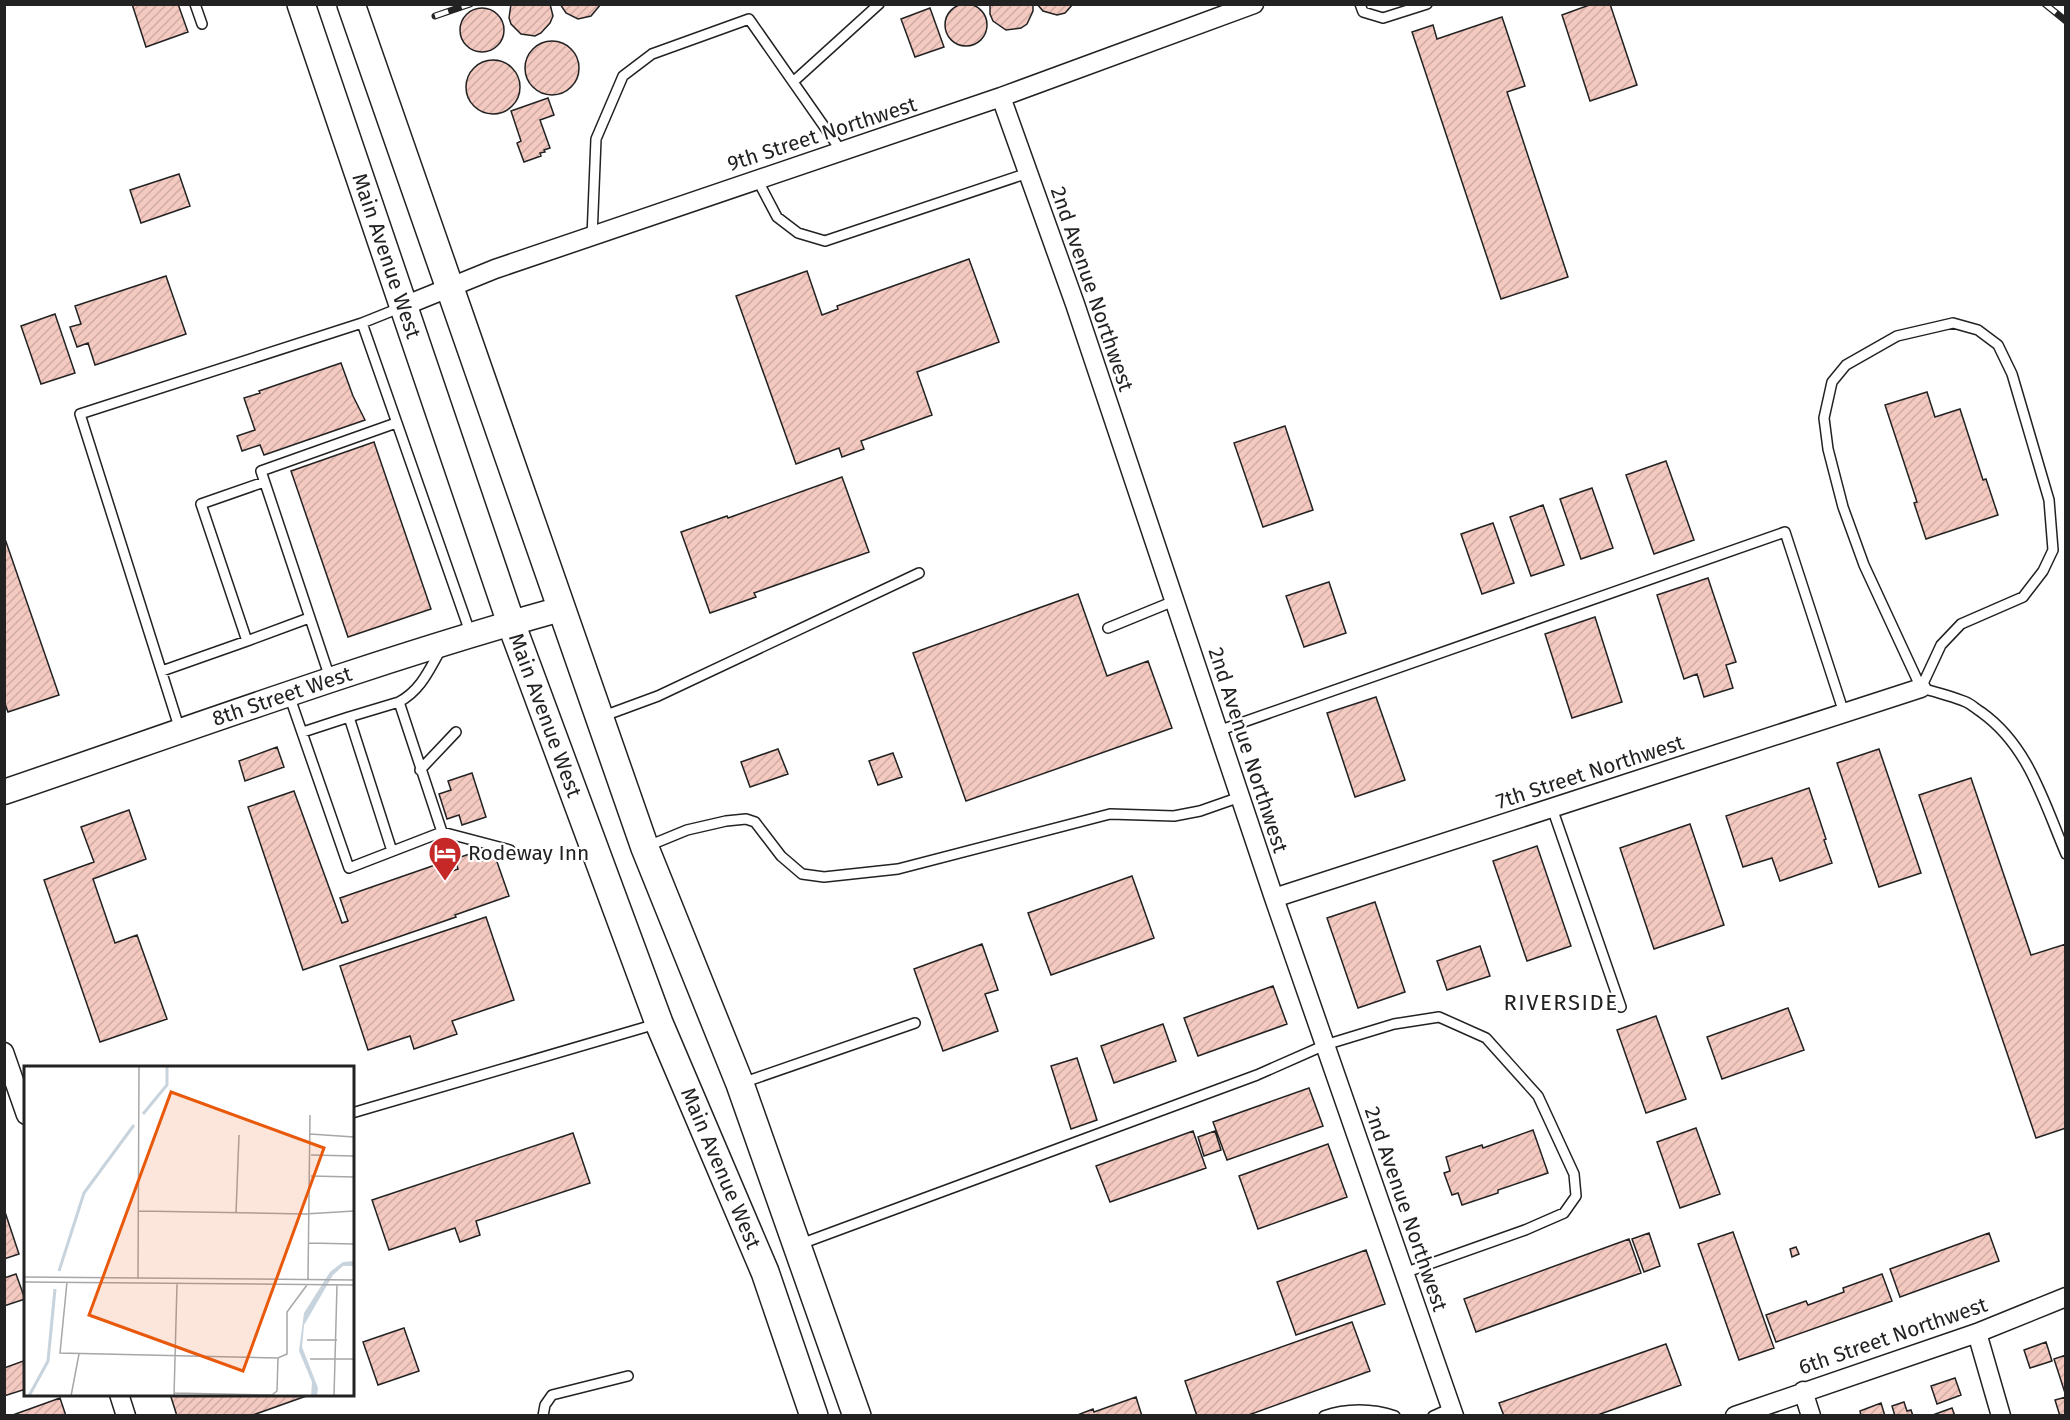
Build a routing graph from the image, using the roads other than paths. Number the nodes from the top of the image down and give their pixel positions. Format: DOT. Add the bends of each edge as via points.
graph roads {
  1 [pos="195,4"];
  2 [pos="301,4"];
  3 [pos="351,4"];
  4 [pos="879,4"];
  5 [pos="1254,4"];
  6 [pos="1360,4"];
  7 [pos="1427,4"];
  8 [pos="202,24"];
  9 [pos="793,82"];
  10 [pos="1000,97"];
  11 [pos="842,152"];
  12 [pos="1028,173"];
  13 [pos="757,179"];
  14 [pos="592,237"];
  15 [pos="449,288"];
  16 [pos="404,306"];
  17 [pos="362,323"];
  18 [pos="396,423"];
  19 [pos="264,482"];
  20 [pos="920,573"];
  21 [pos="1174,601"];
  22 [pos="561,609"];
  23 [pos="309,618"];
  24 [pos="511,623"];
  25 [pos="1108,628"];
  26 [pos="471,636"];
  27 [pos="247,641"];
  28 [pos="444,645"];
  29 [pos="162,670"];
  30 [pos="331,680"];
  31 [pos="1921,688"];
  32 [pos="289,694"];
  33 [pos="399,702"];
  34 [pos="1844,713"];
  35 [pos="349,717"];
  36 [pos="599,717"];
  37 [pos="1218,731"];
  38 [pos="180,732"];
  39 [pos="303,732"];
  40 [pos="456,732"];
  41 [pos="420,770"];
  42 [pos="4,792"];
  43 [pos="1240,796"];
  44 [pos="1552,808"];
  45 [pos="442,832"];
  46 [pos="645,848"];
  47 [pos="510,850"];
  48 [pos="392,851"];
  49 [pos="2066,854"];
  50 [pos="1274,898"];
  51 [pos="1621,1007"];
  52 [pos="658,1023"];
  53 [pos="915,1023"];
  54 [pos="1325,1045"];
  55 [pos="4,1052"];
  56 [pos="740,1084"];
  57 [pos="24,1109"];
  58 [pos="354,1112"];
  59 [pos="797,1246"];
  60 [pos="1404,1273"];
  61 [pos="2066,1297"];
  62 [pos="1977,1333"];
  63 [pos="628,1376"];
  64 [pos="1803,1391"];
  65 [pos="119,1396"];
  66 [pos="1453,1412"];
  67 [pos="126,1416"];
  68 [pos="543,1416"];
  69 [pos="814,1416"];
  70 [pos="857,1416"];
  71 [pos="1324,1416"];
  72 [pos="1395,1416"];
  73 [pos="1433,1416"];
  74 [pos="1735,1416"];
  75 [pos="1811,1416"];
  76 [pos="2001,1416"];
  1 -- 8 [label="lane"];
  2 -- 16 [label="main road, Main Avenue West"];
  3 -- 15 [label="main road, Main Avenue West"];
  4 -- 9 [label="lane"];
  5 -- 10 [label="street, 9th Street Northwest"];
  6 -- 7 [label="lane" via="1363,12 1383,18"];
  9 -- 11 [label="lane"];
  9 -- 14 [label="lane" via="749,19 652,54 623,76 596,139"];
  10 -- 11 [label="street, 9th Street Northwest"];
  10 -- 12 [label="street, 2nd Avenue Northwest"];
  11 -- 13 [label="street, 9th Street Northwest"];
  12 -- 13 [label="lane" via="825,241 798,233 777,217"];
  12 -- 21 [label="street, 2nd Avenue Northwest"];
  13 -- 14 [label="street, 9th Street Northwest"];
  14 -- 15 [label="street, 9th Street Northwest"];
  15 -- 16 [label="street, 9th Street Northwest"];
  15 -- 22 [label="main road, Main Avenue West"];
  16 -- 17 [label="lane"];
  16 -- 24 [label="main road, Main Avenue West"];
  17 -- 18 [label="lane"];
  17 -- 29 [label="lane" via="80,414"];
  18 -- 19 [label="lane" via="261,471"];
  18 -- 26 [label="lane"];
  19 -- 23 [label="lane"];
  19 -- 27 [label="lane" via="201,504"];
  20 -- 36 [label="lane" via="658,696"];
  21 -- 25 [label="lane"];
  21 -- 37 [label="street, 2nd Avenue Northwest"];
  22 -- 24 [label="street, 8th Street West"];
  22 -- 36 [label="main road, Main Avenue West"];
  23 -- 27 [label="lane"];
  23 -- 30 [label="lane"];
  24 -- 26 [label="street, 8th Street West"];
  24 -- 52 [label="main road, Main Avenue West"];
  26 -- 28 [label="street, 8th Street West"];
  27 -- 29 [label="lane"];
  28 -- 30 [label="street, 8th Street West"];
  28 -- 33 [label="lane" via="423,680"];
  29 -- 38 [label="lane"];
  30 -- 32 [label="street, 8th Street West"];
  31 -- 31 [label="lane" via="1864,566 1843,507 1824,418 1832,382 1846,365 1897,336 1953,323 1978,330 1998,345 2012,374 2049,500 2053,550 2023,597 1961,624 1941,645"];
  31 -- 34 [label="street, 7th Street Northwest"];
  31 -- 49 [label="lane" via="1967,703 2007,734 2026,761"];
  32 -- 38 [label="street, 8th Street West"];
  32 -- 39 [label="lane"];
  33 -- 35 [label="lane"];
  33 -- 41 [label="lane"];
  34 -- 37 [label="lane" via="1785,532"];
  34 -- 44 [label="street, 7th Street Northwest"];
  35 -- 39 [label="lane"];
  35 -- 48 [label="lane"];
  36 -- 46 [label="main road, Main Avenue West"];
  37 -- 43 [label="street, 2nd Avenue Northwest"];
  38 -- 42 [label="street, 8th Street West"];
  39 -- 48 [label="lane" via="349,868"];
  40 -- 41 [label="lane"];
  41 -- 45 [label="lane"];
  43 -- 46 [label="lane" via="1174,816 1110,814 898,869 824,877 802,874 781,856 755,822 746,819 687,830"];
  43 -- 50 [label="street, 2nd Avenue Northwest"];
  44 -- 50 [label="street, 7th Street Northwest"];
  44 -- 51 [label="lane"];
  45 -- 47 [label="lane"];
  45 -- 48 [label="lane"];
  46 -- 56 [label="main road, Main Avenue West"];
  50 -- 54 [label="street, 2nd Avenue Northwest"];
  52 -- 58 [label="lane"];
  52 -- 69 [label="main road, Main Avenue West" via="765,1272"];
  53 -- 56 [label="lane"];
  54 -- 59 [label="lane" via="1257,1075"];
  54 -- 60 [label="street, 2nd Avenue Northwest"];
  54 -- 60 [label="lane" via="1394,1024 1439,1017 1486,1038 1538,1096 1574,1174 1576,1196 1564,1213"];
  55 -- 57 [label="street"];
  56 -- 59 [label="main road, Main Avenue West"];
  59 -- 70 [label="main road, Main Avenue West"];
  60 -- 66 [label="street, 2nd Avenue Northwest"];
  61 -- 62 [label="street, 6th Street Northwest"];
  62 -- 64 [label="street, 6th Street Northwest"];
  62 -- 76 [label="street"];
  63 -- 68 [label="lane" via="552,1395 544,1405"];
  64 -- 74 [label="street, 6th Street Northwest"];
  64 -- 75 [label="street"];
  65 -- 67 [label="street"];
  66 -- 73 [label="lane"];
  71 -- 72 [label="lane" via="1355,1410"];
}
